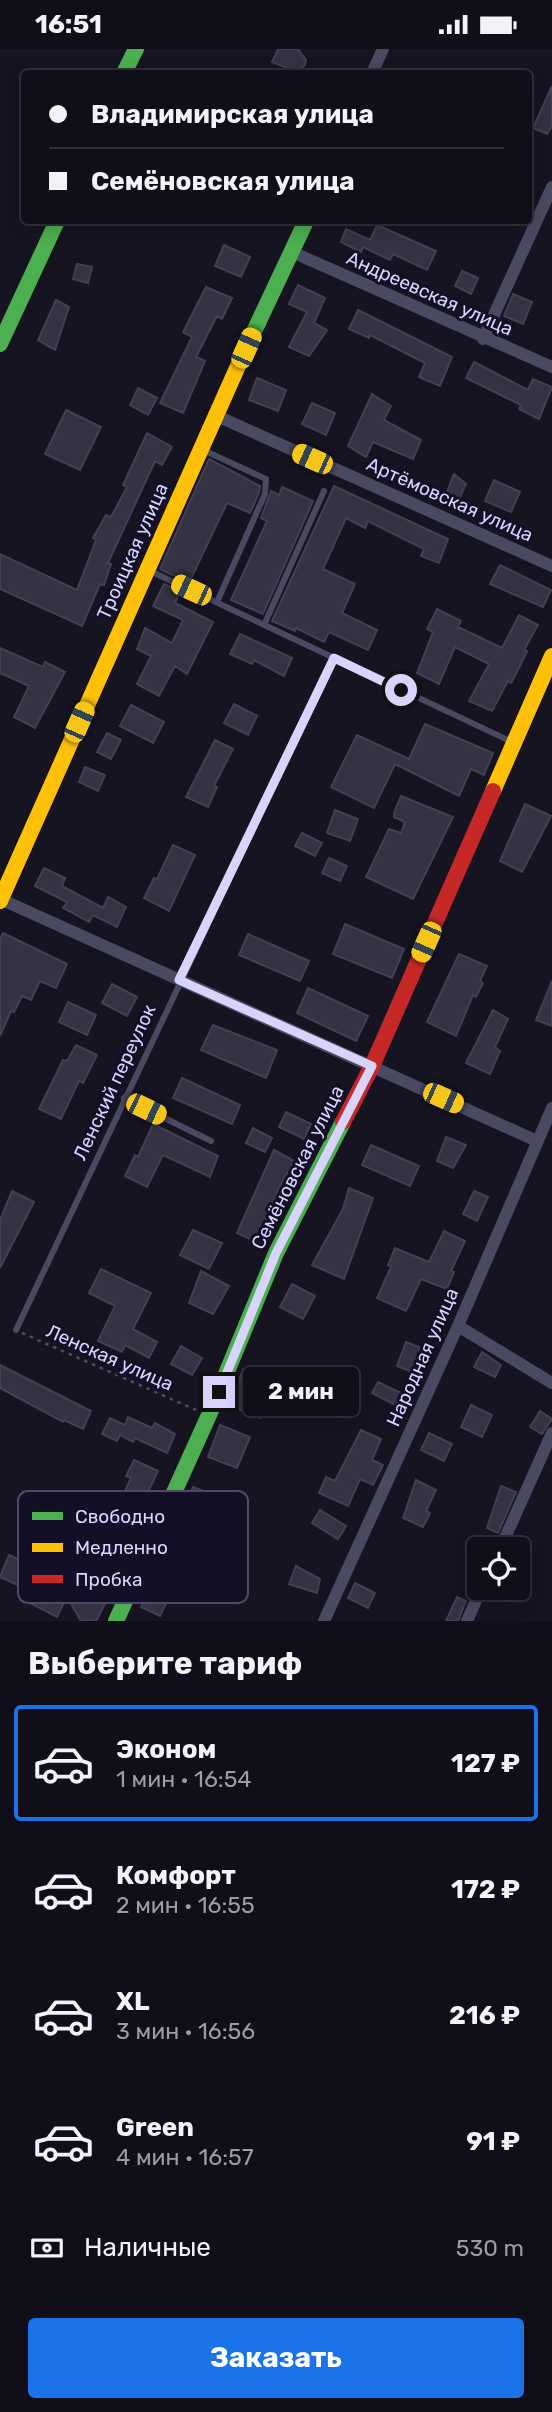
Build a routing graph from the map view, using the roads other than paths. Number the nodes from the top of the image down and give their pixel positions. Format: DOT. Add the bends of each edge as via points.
graph roads {
  1 [pos="136,49"];
  2 [pos="383,49"];
  3 [pos="126,70"];
  4 [pos="373,70"];
  5 [pos="552,187"];
  6 [pos="56,224"];
  7 [pos="305,224"];
  8 [pos="292,252"];
  9 [pos="482,339"];
  10 [pos="0,344"];
  11 [pos="552,367"];
  12 [pos="217,416"];
  13 [pos="201,449"];
  14 [pos="324,491"];
  15 [pos="552,566"];
  16 [pos="146,569"];
  17 [pos="217,602"];
  18 [pos="264,625"];
  19 [pos="552,656"];
  20 [pos="334,658"];
  21 [pos="513,743"];
  22 [pos="0,900"];
  23 [pos="179,980"];
  24 [pos="372,1066"];
  25 [pos="124,1098"];
  26 [pos="552,1108"];
  27 [pos="211,1141"];
  28 [pos="537,1141"];
  29 [pos="458,1326"];
  30 [pos="16,1331"];
  31 [pos="552,1384"];
  32 [pos="552,1433"];
  33 [pos="175,1491"];
  34 [pos="505,1537"];
  35 [pos="476,1600"];
  36 [pos="124,1603"];
  37 [pos="116,1621"];
  38 [pos="324,1621"];
  39 [pos="467,1621"];
  1 -- 3 [label="street"];
  2 -- 4 [label="street"];
  5 -- 9 [label="street"];
  6 -- 10 [label="street"];
  7 -- 8 [label="street, Троицкая улица"];
  8 -- 9 [label="street, Андреевская улица"];
  8 -- 12 [label="street, Троицкая улица"];
  9 -- 11 [label="street, Андреевская улица"];
  12 -- 13 [label="street, Троицкая улица"];
  12 -- 15 [label="street, Артёмовская улица"];
  13 -- 16 [label="street, Троицкая улица"];
  13 -- 17 [label="lane" via="266,479 265,493"];
  14 -- 18 [label="lane"];
  16 -- 17 [label="lane"];
  16 -- 22 [label="street, Троицкая улица"];
  17 -- 18 [label="lane"];
  18 -- 20 [label="lane"];
  19 -- 21 [label="street, Семёновская улица"];
  20 -- 21 [label="lane"];
  20 -- 23 [label="lane, Ленский переулок"];
  21 -- 24 [label="street, Семёновская улица"];
  22 -- 23 [label="street"];
  23 -- 24 [label="street"];
  23 -- 25 [label="lane, Ленский переулок"];
  24 -- 28 [label="street"];
  24 -- 33 [label="street, Семёновская улица" via="276,1253"];
  25 -- 27 [label="lane"];
  25 -- 30 [label="lane, Ленский переулок"];
  26 -- 28 [label="street, Народная улица"];
  28 -- 29 [label="street, Народная улица"];
  29 -- 31 [label="street"];
  29 -- 38 [label="street, Народная улица"];
  32 -- 34 [label="street"];
  35 -- 39 [label="street"];
  36 -- 37 [label="street, Семёновская улица"];
}
